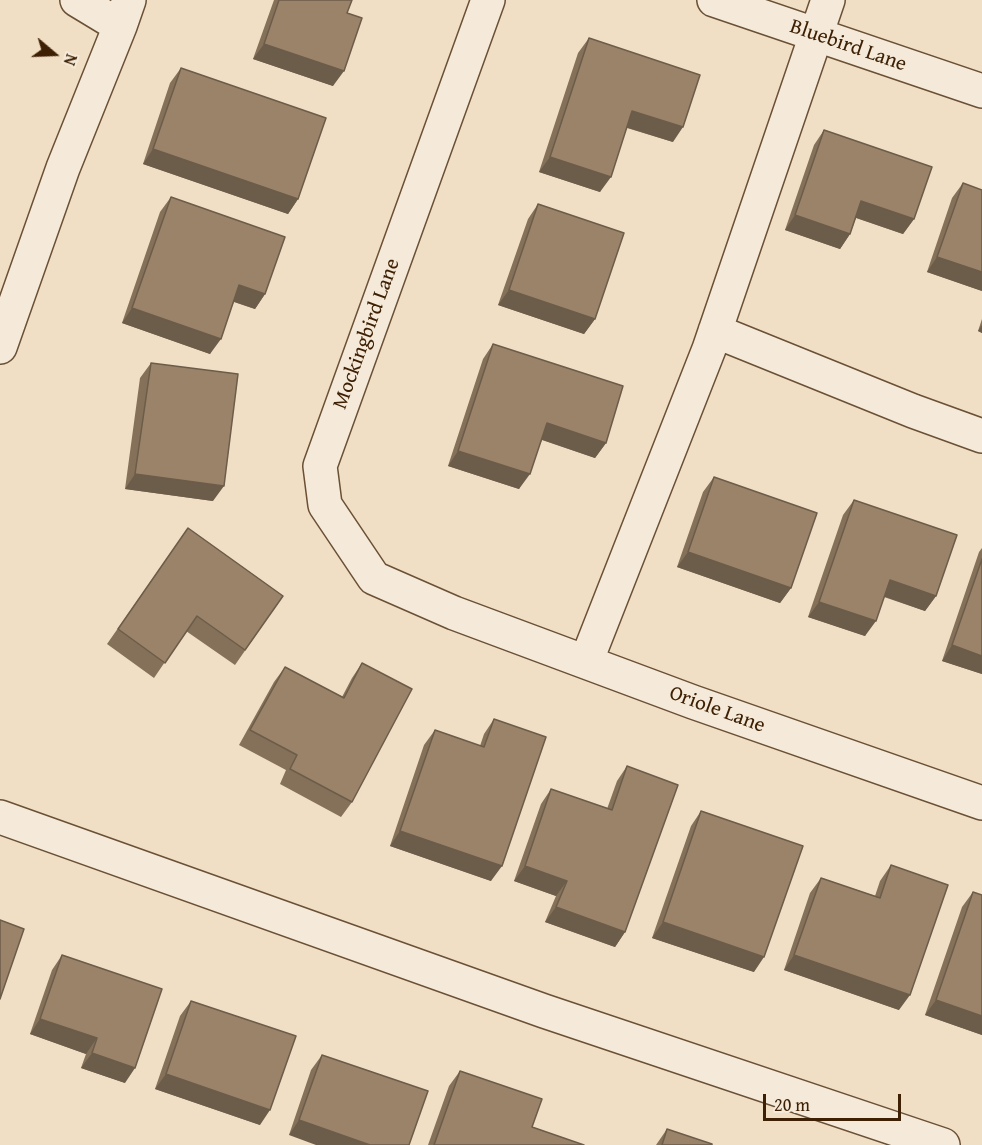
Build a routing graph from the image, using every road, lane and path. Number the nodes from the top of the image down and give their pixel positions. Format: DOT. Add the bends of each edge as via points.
graph roads {
  1 [pos="77,0"];
  2 [pos="488,0"];
  3 [pos="714,0"];
  4 [pos="828,0"];
  5 [pos="125,13"];
  6 [pos="815,34"];
  7 [pos="982,91"];
  8 [pos="715,331"];
  9 [pos="0,347"];
  10 [pos="982,436"];
  11 [pos="454,612"];
  12 [pos="586,662"];
  13 [pos="982,803"];
  14 [pos="0,817"];
  15 [pos="943,1145"];
  1 -- 5 [label="street"];
  2 -- 11 [label="street, Mockingbird Lane" via="320,466 325,505 374,578"];
  3 -- 6 [label="street, Bluebird Lane"];
  4 -- 6 [label="street"];
  5 -- 9 [label="street" via="63,168"];
  6 -- 7 [label="street, Bluebird Lane"];
  6 -- 8 [label="street"];
  8 -- 10 [label="street"];
  8 -- 12 [label="street"];
  11 -- 12 [label="street, Oriole Lane"];
  12 -- 13 [label="street, Oriole Lane"];
  14 -- 15 [label="street" via="544,1011"];
}
